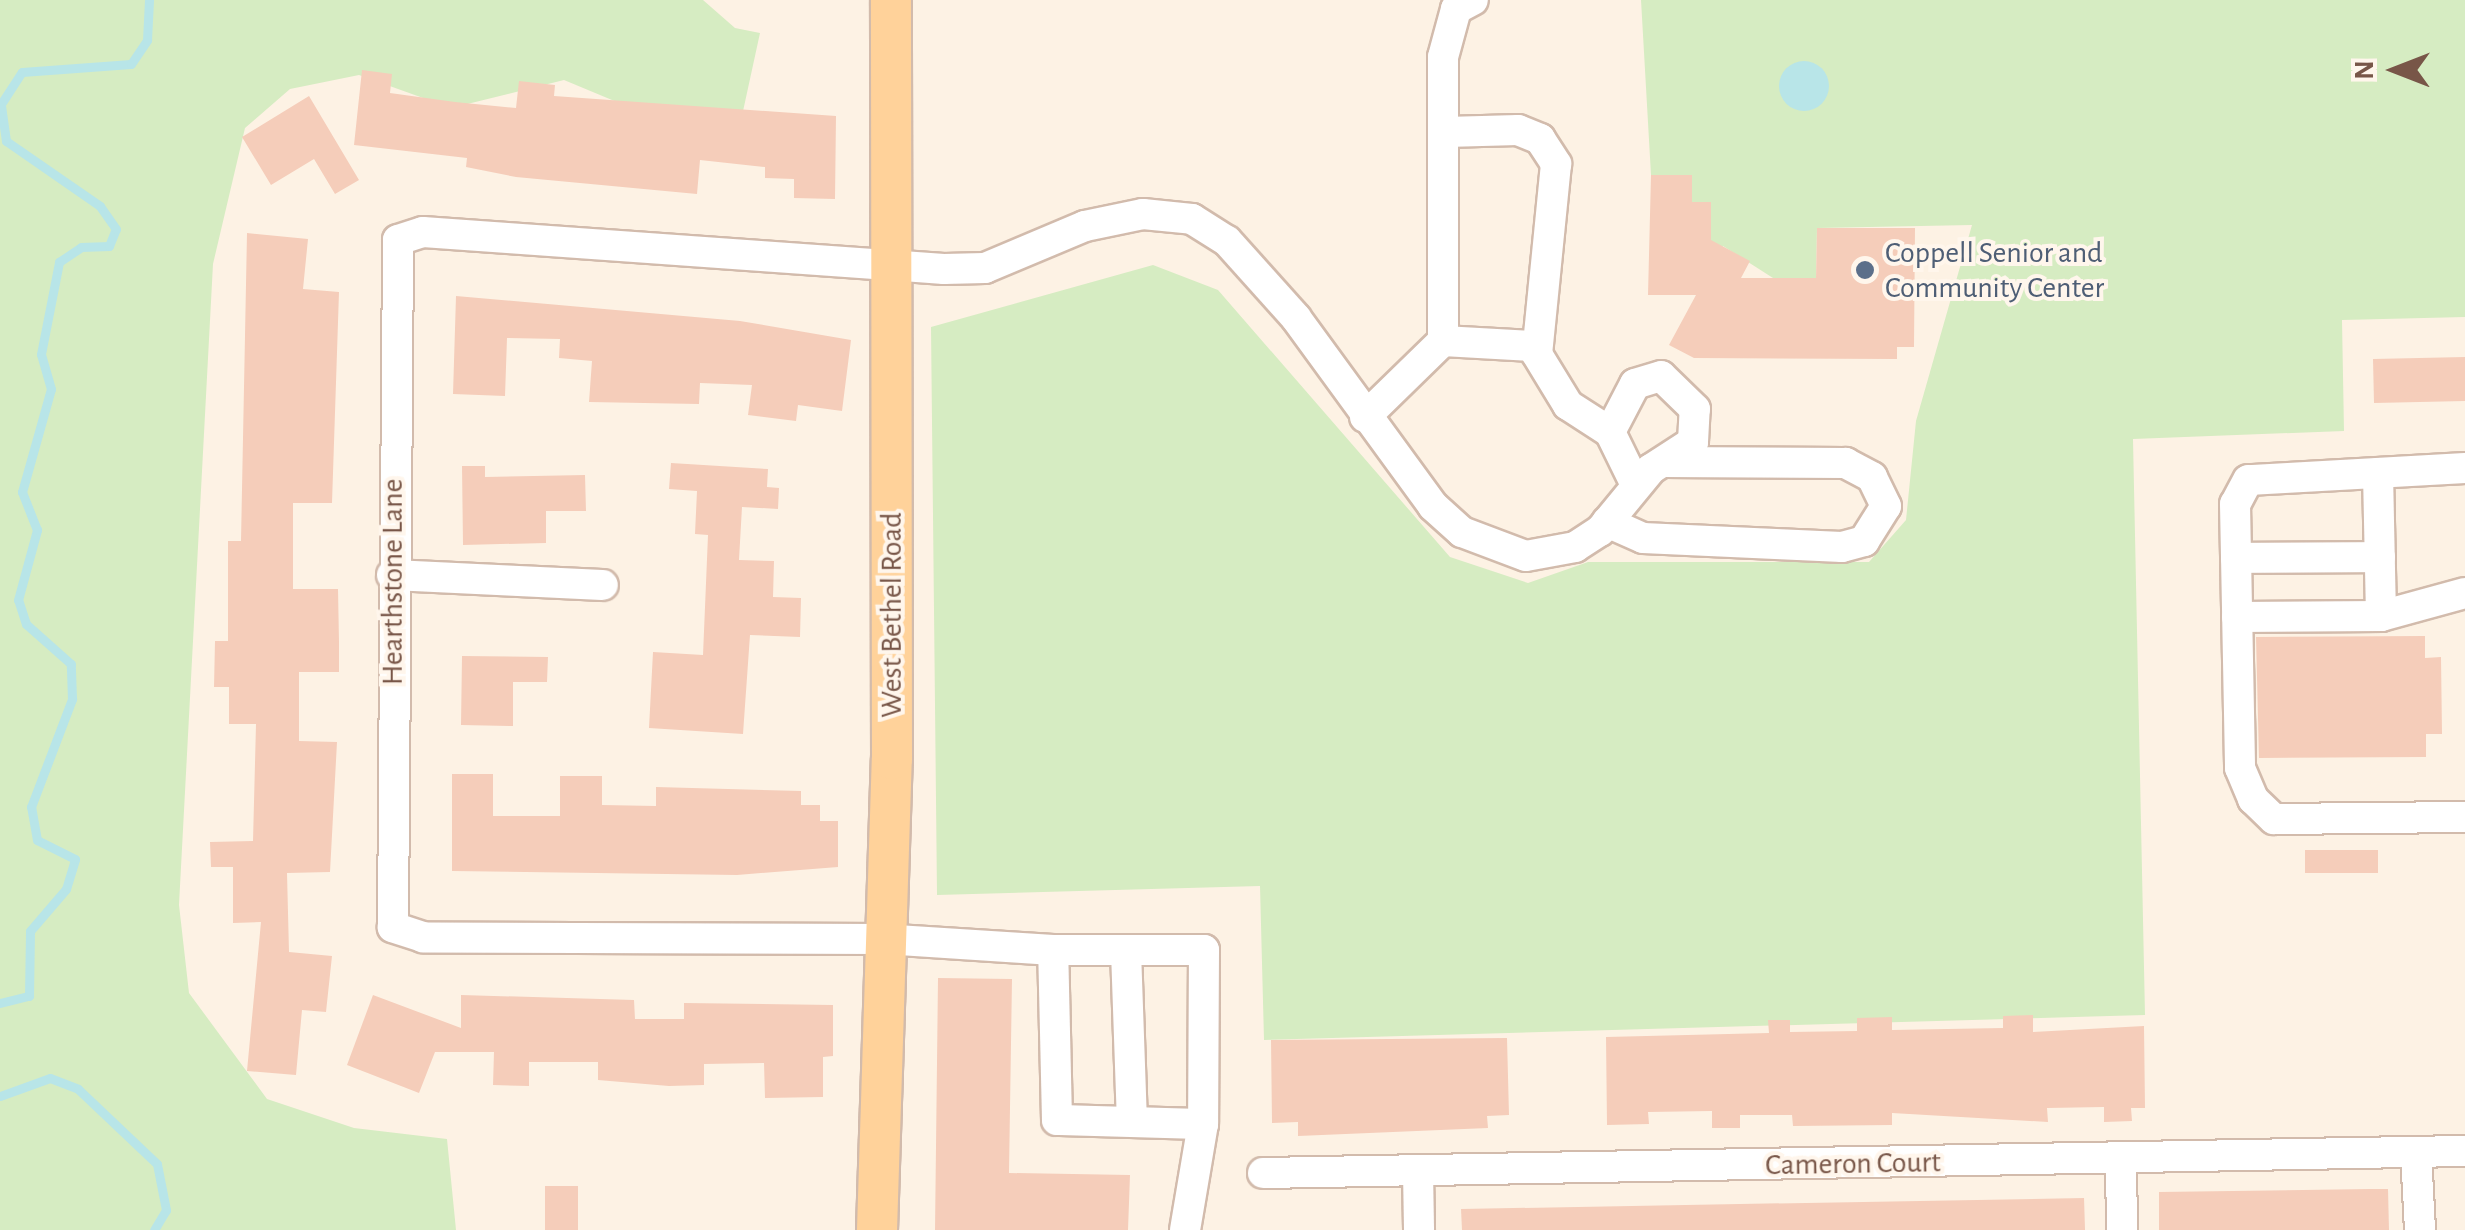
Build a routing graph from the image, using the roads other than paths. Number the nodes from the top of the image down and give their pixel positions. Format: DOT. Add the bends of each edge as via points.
graph roads {
  1 [pos="891,0"];
  2 [pos="1473,0"];
  3 [pos="1446,132"];
  4 [pos="892,260"];
  5 [pos="1442,342"];
  6 [pos="1538,354"];
  7 [pos="1365,416"];
  8 [pos="1610,432"];
  9 [pos="1664,462"];
  10 [pos="2465,468"];
  11 [pos="2378,473"];
  12 [pos="1636,485"];
  13 [pos="1607,522"];
  14 [pos="2380,557"];
  15 [pos="2236,558"];
  16 [pos="392,575"];
  17 [pos="603,585"];
  18 [pos="2465,594"];
  19 [pos="2381,616"];
  20 [pos="2237,617"];
  21 [pos="2465,817"];
  22 [pos="884,938"];
  23 [pos="1053,950"];
  24 [pos="1126,951"];
  25 [pos="1132,1120"];
  26 [pos="1203,1124"];
  27 [pos="2441,1152"];
  28 [pos="2120,1160"];
  29 [pos="1418,1171"];
  30 [pos="1263,1173"];
  31 [pos="877,1230"];
  32 [pos="1185,1230"];
  33 [pos="1418,1230"];
  34 [pos="2122,1230"];
  35 [pos="2420,1230"];
  1 -- 4 [label="main road, West Bethel Road"];
  2 -- 3 [label="street" via="1456,9 1443,57"];
  3 -- 5 [label="street"];
  3 -- 6 [label="street" via="1518,130 1540,139 1556,164"];
  4 -- 7 [label="street" via="985,268 1085,226 1143,214 1192,219 1227,241 1296,318"];
  4 -- 16 [label="street, Hearthstone Lane" via="423,232 398,240"];
  4 -- 22 [label="main road, West Bethel Road"];
  5 -- 6 [label="street"];
  5 -- 7 [label="street"];
  6 -- 8 [label="street" via="1568,405"];
  7 -- 13 [label="street" via="1433,506 1489,546 1554,553"];
  8 -- 9 [label="street" via="1623,398 1648,374 1682,388 1695,408 1693,442"];
  8 -- 12 [label="street"];
  9 -- 12 [label="street"];
  9 -- 13 [label="street" via="1846,463 1872,478 1886,506 1864,541 1842,547 1643,538"];
  10 -- 11 [label="street"];
  11 -- 14 [label="street"];
  11 -- 15 [label="street" via="2248,480 2235,504"];
  12 -- 13 [label="street"];
  14 -- 15 [label="street"];
  14 -- 19 [label="street"];
  15 -- 20 [label="street"];
  16 -- 17 [label="street"];
  16 -- 22 [label="street, Hearthstone Lane" via="393,927 423,937"];
  18 -- 19 [label="street"];
  19 -- 20 [label="street"];
  20 -- 21 [label="street" via="2240,768 2274,819"];
  22 -- 23 [label="street"];
  22 -- 31 [label="main road, West Bethel Road"];
  23 -- 24 [label="street"];
  23 -- 25 [label="street" via="1057,1120"];
  24 -- 25 [label="street"];
  24 -- 26 [label="street" via="1204,950"];
  25 -- 26 [label="street"];
  26 -- 32 [label="street"];
  27 -- 28 [label="street, Cameron Court"];
  27 -- 35 [label="street"];
  28 -- 29 [label="street, Cameron Court"];
  28 -- 34 [label="street"];
  29 -- 30 [label="street, Cameron Court"];
  29 -- 33 [label="street"];
}
